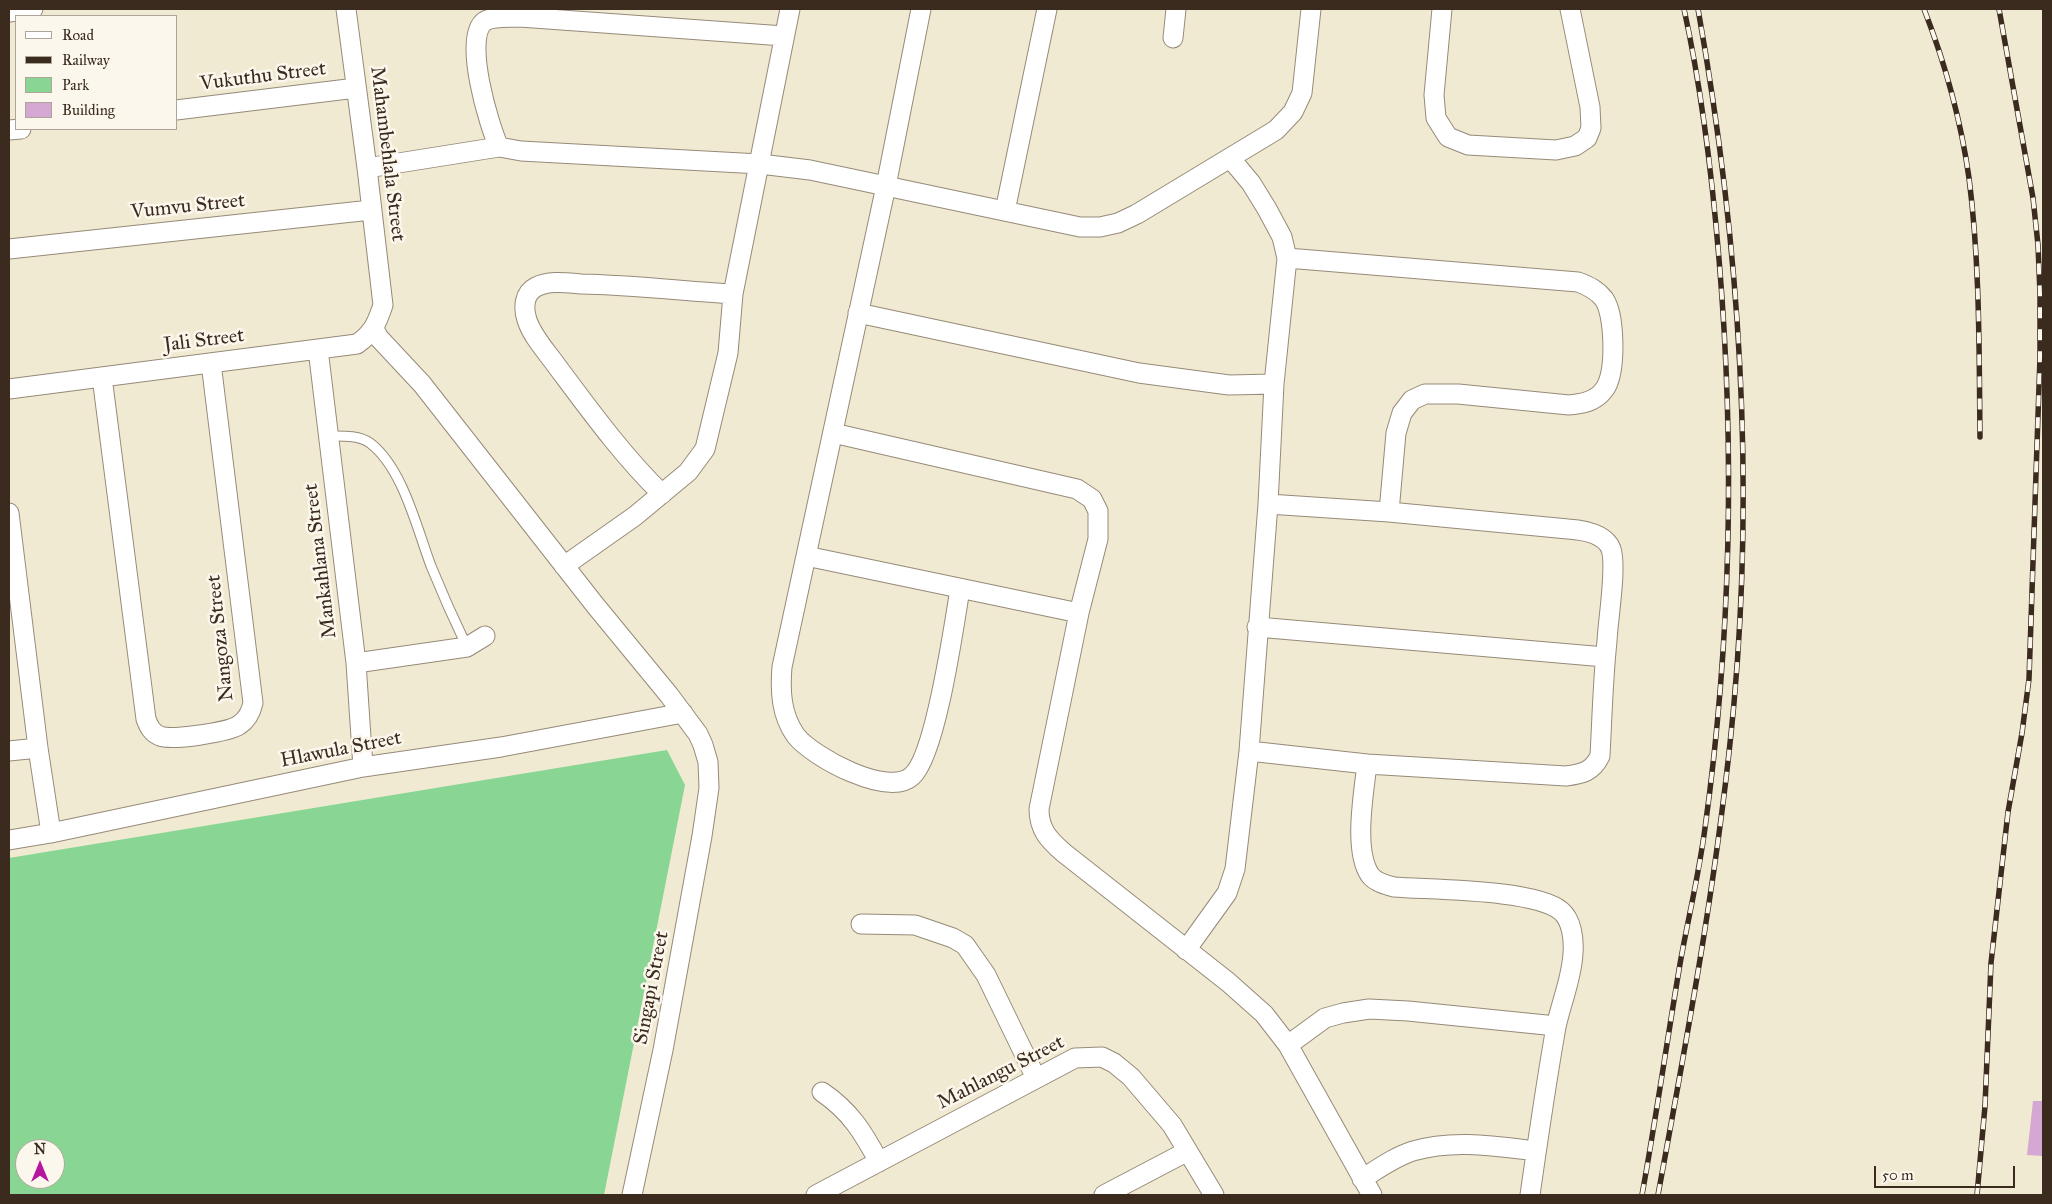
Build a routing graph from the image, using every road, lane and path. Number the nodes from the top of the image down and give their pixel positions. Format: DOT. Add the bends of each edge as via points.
graph roads {
  1 [pos="33,9"];
  2 [pos="346,9"];
  3 [pos="790,9"];
  4 [pos="921,9"];
  5 [pos="1048,9"];
  6 [pos="1176,9"];
  7 [pos="1311,9"];
  8 [pos="1442,9"];
  9 [pos="1570,9"];
  10 [pos="9,12"];
  11 [pos="784,36"];
  12 [pos="1173,38"];
  13 [pos="356,88"];
  14 [pos="178,110"];
  15 [pos="499,147"];
  16 [pos="1230,159"];
  17 [pos="760,164"];
  18 [pos="367,168"];
  19 [pos="886,186"];
  20 [pos="371,210"];
  21 [pos="1005,212"];
  22 [pos="9,249"];
  23 [pos="1287,258"];
  24 [pos="733,294"];
  25 [pos="858,314"];
  26 [pos="374,329"];
  27 [pos="318,349"];
  28 [pos="211,363"];
  29 [pos="102,377"];
  30 [pos="1274,384"];
  31 [pos="9,389"];
  32 [pos="833,433"];
  33 [pos="329,436"];
  34 [pos="662,494"];
  35 [pos="1268,504"];
  36 [pos="1389,512"];
  37 [pos="9,513"];
  38 [pos="806,556"];
  39 [pos="564,566"];
  40 [pos="960,589"];
  41 [pos="1079,614"];
  42 [pos="1257,627"];
  43 [pos="485,636"];
  44 [pos="467,647"];
  45 [pos="1605,657"];
  46 [pos="356,663"];
  47 [pos="683,713"];
  48 [pos="38,748"];
  49 [pos="1249,750"];
  50 [pos="9,751"];
  51 [pos="1367,764"];
  52 [pos="363,767"];
  53 [pos="52,833"];
  54 [pos="9,840"];
  55 [pos="861,924"];
  56 [pos="1186,950"];
  57 [pos="1556,1026"];
  58 [pos="1288,1045"];
  59 [pos="1036,1078"];
  60 [pos="822,1092"];
  61 [pos="1536,1151"];
  62 [pos="1186,1152"];
  63 [pos="878,1162"];
  64 [pos="1362,1179"];
  65 [pos="632,1195"];
  66 [pos="816,1195"];
  67 [pos="1104,1195"];
  68 [pos="1214,1195"];
  69 [pos="1372,1195"];
  70 [pos="1530,1195"];
  1 -- 10 [label="street"];
  2 -- 13 [label="street, Mahambehlala Street"];
  3 -- 11 [label="street"];
  4 -- 19 [label="street"];
  5 -- 21 [label="street"];
  6 -- 12 [label="street"];
  7 -- 16 [label="street" via="1299,102 1276,130"];
  8 -- 9 [label="street" via="1434,95 1436,118 1448,137 1468,144 1556,150 1575,146 1587,138 1591,128 1590,107"];
  11 -- 15 [label="street" via="520,18 484,22 478,29 476,60 492,133"];
  11 -- 17 [label="street"];
  13 -- 14 [label="street, Vukuthu Street"];
  13 -- 18 [label="street, Mahambehlala Street"];
  15 -- 17 [label="street" via="521,151"];
  15 -- 18 [label="street"];
  16 -- 21 [label="street" via="1118,223 1080,227"];
  16 -- 23 [label="street" via="1251,183 1267,209 1282,237"];
  17 -- 19 [label="street" via="810,170"];
  17 -- 24 [label="street"];
  18 -- 20 [label="street, Mahambehlala Street"];
  19 -- 21 [label="street"];
  19 -- 25 [label="street"];
  20 -- 22 [label="street, Vumvu Street"];
  20 -- 26 [label="street, Mahambehlala Street" via="383,305"];
  23 -- 30 [label="street"];
  23 -- 36 [label="street" via="1578,282 1593,288 1610,312 1613,334 1609,380 1606,388 1584,403 1569,405 1458,394 1425,394 1412,400 1402,413 1396,433"];
  24 -- 34 [label="street" via="728,353 705,449 688,472"];
  24 -- 34 [label="street" via="557,283 537,286 528,293 524,303 527,320 537,339 589,409"];
  25 -- 30 [label="street" via="1139,373 1229,385"];
  25 -- 32 [label="street"];
  26 -- 27 [label="street, Jali Street" via="357,344"];
  26 -- 39 [label="street, Singapi Street" via="422,384"];
  27 -- 28 [label="street, Jali Street"];
  27 -- 33 [label="street, Mankahlana Street"];
  28 -- 29 [label="street, Jali Street"];
  28 -- 29 [label="street, Nangoza Street" via="253,703 246,719 235,728 171,739 155,734 146,719"];
  29 -- 31 [label="street, Jali Street"];
  30 -- 35 [label="street"];
  32 -- 38 [label="street"];
  32 -- 41 [label="street" via="1085,493 1098,511 1100,525"];
  33 -- 44 [label="lane" via="348,436 369,442 393,472 410,505 430,564"];
  33 -- 46 [label="street, Mankahlana Street"];
  34 -- 39 [label="street"];
  35 -- 36 [label="street"];
  35 -- 42 [label="street"];
  36 -- 45 [label="street" via="1580,530 1605,539 1611,548 1613,564"];
  37 -- 48 [label="street"];
  38 -- 40 [label="street"];
  38 -- 40 [label="street" via="782,667 785,716 797,736 816,754 875,780 902,781 911,777 920,765 932,733"];
  39 -- 47 [label="street, Singapi Street"];
  40 -- 41 [label="street"];
  41 -- 56 [label="street" via="1039,809 1042,828 1064,853"];
  42 -- 45 [label="street"];
  42 -- 49 [label="street"];
  43 -- 44 [label="street"];
  44 -- 46 [label="street"];
  45 -- 51 [label="street" via="1600,756 1584,774 1538,775"];
  46 -- 52 [label="street, Mankahlana Street"];
  47 -- 52 [label="street, Hlawula Street" via="518,745"];
  47 -- 65 [label="street, Singapi Street" via="704,745 710,788 694,889"];
  48 -- 50 [label="street"];
  48 -- 53 [label="street"];
  49 -- 51 [label="street"];
  49 -- 56 [label="street" via="1231,884"];
  51 -- 57 [label="street" via="1362,843 1364,862 1371,876 1394,887 1518,896 1545,902 1567,918 1573,954"];
  52 -- 53 [label="street, Hlawula Street"];
  53 -- 54 [label="street, Hlawula Street"];
  55 -- 59 [label="street" via="915,925 965,945 986,975"];
  56 -- 58 [label="street" via="1264,1014"];
  57 -- 58 [label="street" via="1369,1009 1325,1018"];
  57 -- 61 [label="street"];
  58 -- 64 [label="street"];
  59 -- 62 [label="street, Mahlangu Street" via="1075,1058 1102,1057 1131,1077 1172,1125"];
  59 -- 63 [label="street, Mahlangu Street"];
  60 -- 63 [label="street" via="840,1104 855,1121"];
  61 -- 64 [label="street" via="1476,1144 1440,1145 1412,1151"];
  61 -- 70 [label="street"];
  62 -- 67 [label="street"];
  62 -- 68 [label="street, Mahlangu Street"];
  63 -- 66 [label="street, Mahlangu Street"];
  64 -- 69 [label="street"];
}
